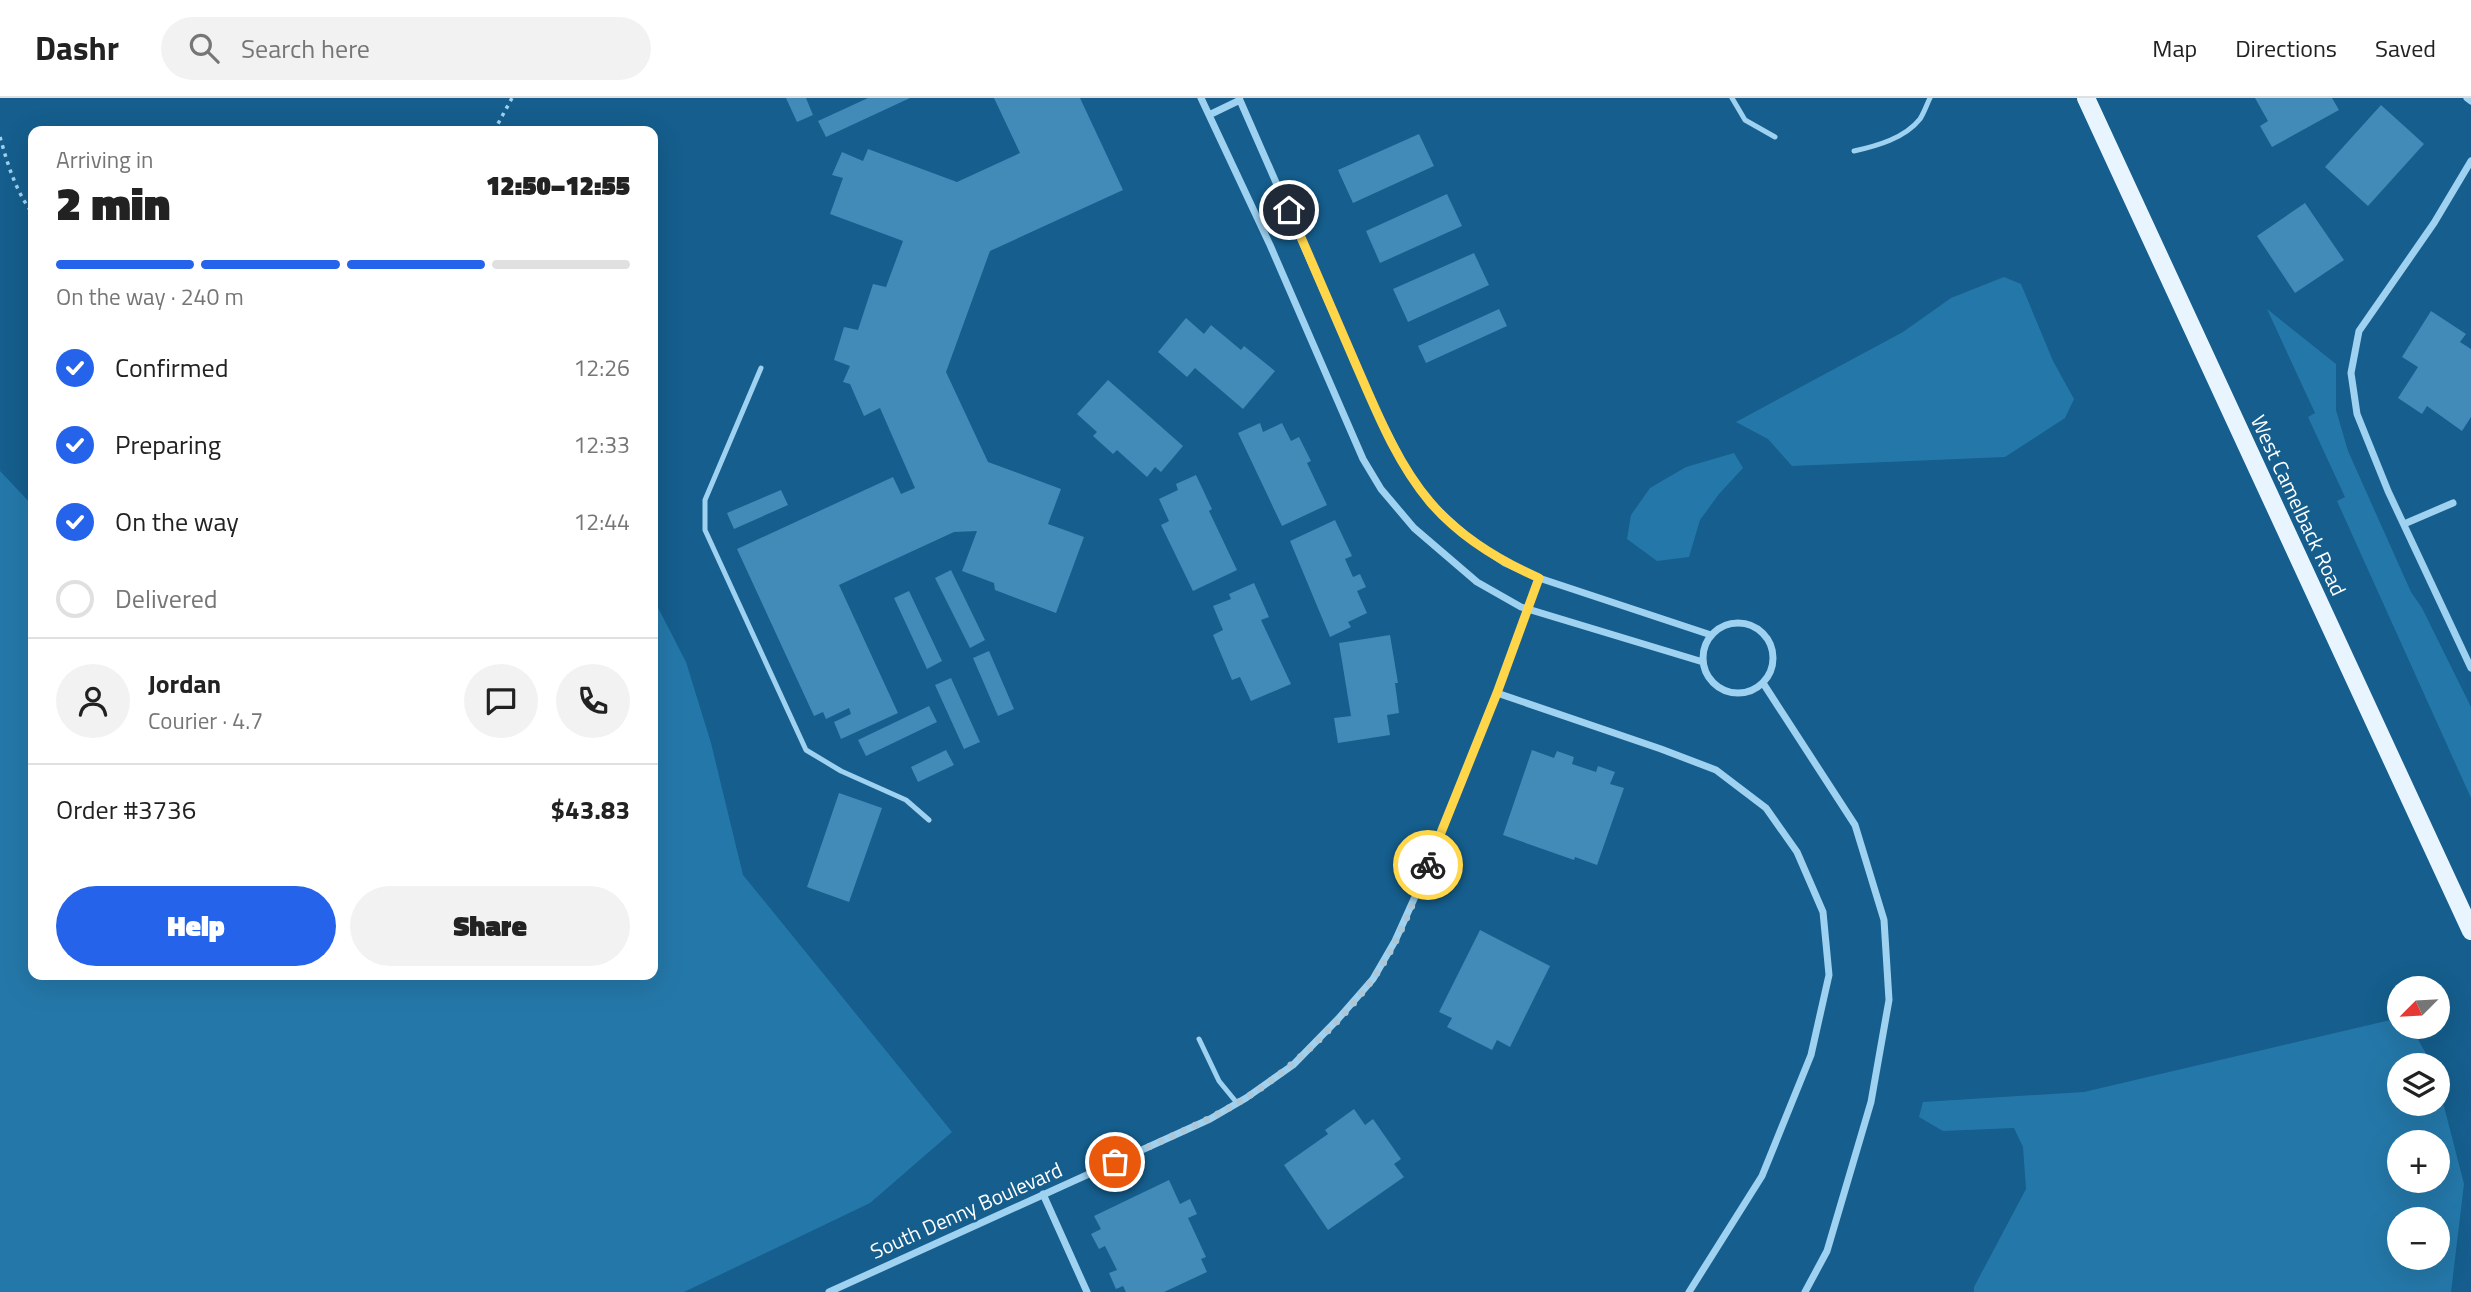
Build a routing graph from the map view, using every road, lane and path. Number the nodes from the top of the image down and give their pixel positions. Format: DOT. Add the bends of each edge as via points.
graph roads {
  1 [pos="512,98"];
  2 [pos="1201,98"];
  3 [pos="1732,98"];
  4 [pos="1930,98"];
  5 [pos="2086,98"];
  6 [pos="1242,99"];
  7 [pos="1209,115"];
  8 [pos="497,126"];
  9 [pos="0,136"];
  10 [pos="1775,137"];
  11 [pos="1854,151"];
  12 [pos="2471,161"];
  13 [pos="28,208"];
  14 [pos="761,368"];
  15 [pos="2453,503"];
  16 [pos="2404,524"];
  17 [pos="1539,578"];
  18 [pos="1527,608"];
  19 [pos="1710,635"];
  20 [pos="1703,662"];
  21 [pos="2471,668"];
  22 [pos="1763,683"];
  23 [pos="1497,693"];
  24 [pos="929,820"];
  25 [pos="2471,932"];
  26 [pos="1199,1038"];
  27 [pos="1237,1103"];
  28 [pos="1043,1194"];
  29 [pos="829,1292"];
  30 [pos="1087,1292"];
  31 [pos="1689,1292"];
  32 [pos="1805,1292"];
  1 -- 8 [label="path"];
  2 -- 7 [label="street"];
  3 -- 10 [label="lane" via="1745,120"];
  4 -- 11 [label="lane" via="1919,120 1898,136"];
  5 -- 25 [label="main road, West Camelback Road"];
  6 -- 7 [label="street"];
  6 -- 17 [label="street" via="1406,471 1431,504 1471,540"];
  7 -- 18 [label="street" via="1363,459 1381,489 1446,558 1477,582"];
  9 -- 13 [label="path" via="13,180"];
  12 -- 16 [label="street" via="2359,331 2351,373 2357,414"];
  14 -- 24 [label="lane" via="705,500 705,530 806,750 906,800"];
  15 -- 16 [label="street"];
  16 -- 21 [label="street"];
  17 -- 18 [label="street, South Denny Boulevard"];
  17 -- 19 [label="street"];
  18 -- 20 [label="street"];
  18 -- 23 [label="street, South Denny Boulevard"];
  19 -- 20 [label="street"];
  19 -- 22 [label="street" via="1730,623 1762,632 1773,652 1770,674"];
  20 -- 22 [label="street" via="1709,679 1728,692 1748,692"];
  22 -- 32 [label="street" via="1855,825 1884,920 1889,1000 1871,1102 1827,1251"];
  23 -- 27 [label="street, South Denny Boulevard" via="1418,890 1373,979 1293,1065"];
  23 -- 31 [label="street" via="1716,770 1766,808 1797,852 1824,912 1829,975 1811,1055 1762,1176"];
  26 -- 27 [label="lane" via="1219,1081"];
  27 -- 28 [label="street, South Denny Boulevard"];
  28 -- 29 [label="street, South Denny Boulevard"];
  28 -- 30 [label="street"];
}
